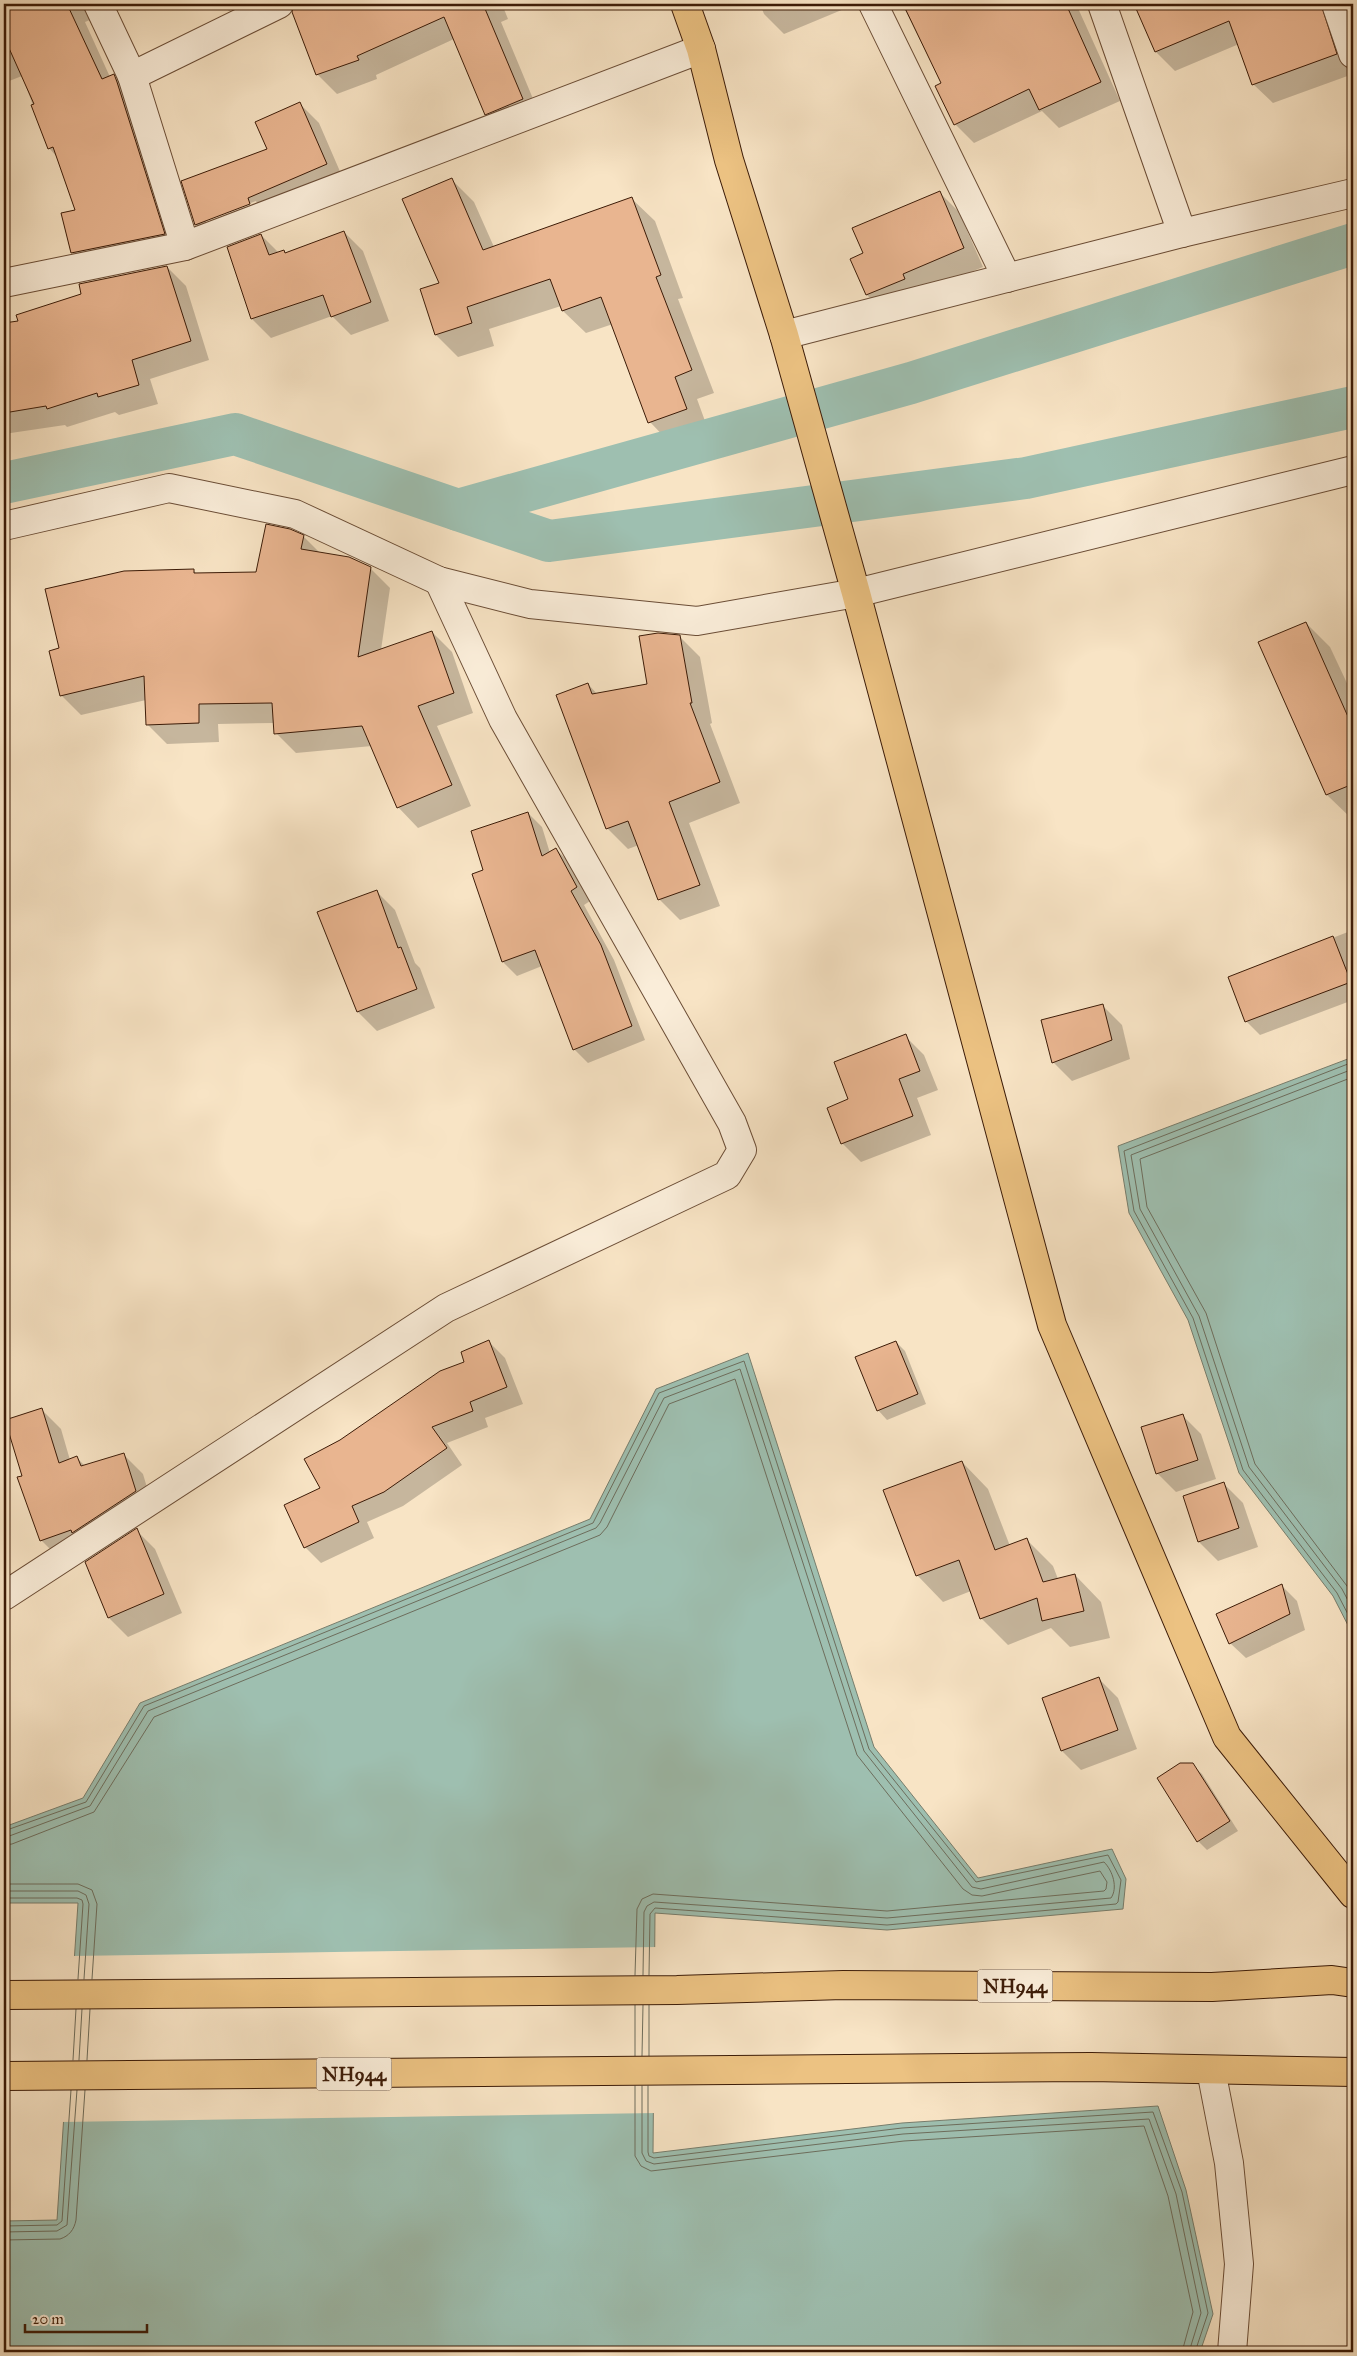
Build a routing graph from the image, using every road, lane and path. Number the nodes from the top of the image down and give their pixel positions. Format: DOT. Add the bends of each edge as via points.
graph roads {
  1 [pos="98,4"];
  2 [pos="279,4"];
  3 [pos="685,4"];
  4 [pos="874,4"];
  5 [pos="1102,4"];
  6 [pos="1336,4"];
  7 [pos="701,49"];
  8 [pos="1353,54"];
  9 [pos="132,76"];
  10 [pos="1353,193"];
  11 [pos="1182,233"];
  12 [pos="185,246"];
  13 [pos="1007,278"];
  14 [pos="4,283"];
  15 [pos="784,335"];
  16 [pos="1353,470"];
  17 [pos="4,526"];
  18 [pos="439,581"];
  19 [pos="856,593"];
  20 [pos="4,1596"];
  21 [pos="1353,1894"];
  22 [pos="1353,1983"];
  23 [pos="16,1995"];
  24 [pos="1211,2070"];
  25 [pos="1353,2072"];
  26 [pos="16,2076"];
  27 [pos="1232,2352"];
  1 -- 9 [label="street"];
  2 -- 9 [label="street"];
  3 -- 7 [label="main road"];
  4 -- 13 [label="street"];
  5 -- 11 [label="street"];
  6 -- 8 [label="street"];
  7 -- 12 [label="street"];
  7 -- 15 [label="main road" via="729,160"];
  9 -- 12 [label="street"];
  10 -- 11 [label="street"];
  11 -- 13 [label="street"];
  12 -- 14 [label="street"];
  13 -- 15 [label="street"];
  15 -- 19 [label="main road"];
  16 -- 19 [label="street"];
  17 -- 18 [label="street" via="169,488 295,514"];
  18 -- 19 [label="street" via="530,604 696,621"];
  18 -- 20 [label="street" via="503,719 727,1114 742,1150 727,1176 446,1308"];
  19 -- 21 [label="main road" via="1052,1325 1227,1737"];
  22 -- 23 [label="main road, NH944 / NH944" via="1332,1980 1212,1987 844,1985 677,1990"];
  24 -- 25 [label="main road, NH944 / NH944"];
  24 -- 26 [label="main road, NH944 / NH944" via="1091,2067"];
  24 -- 27 [label="street" via="1229,2163 1239,2264"];
}
